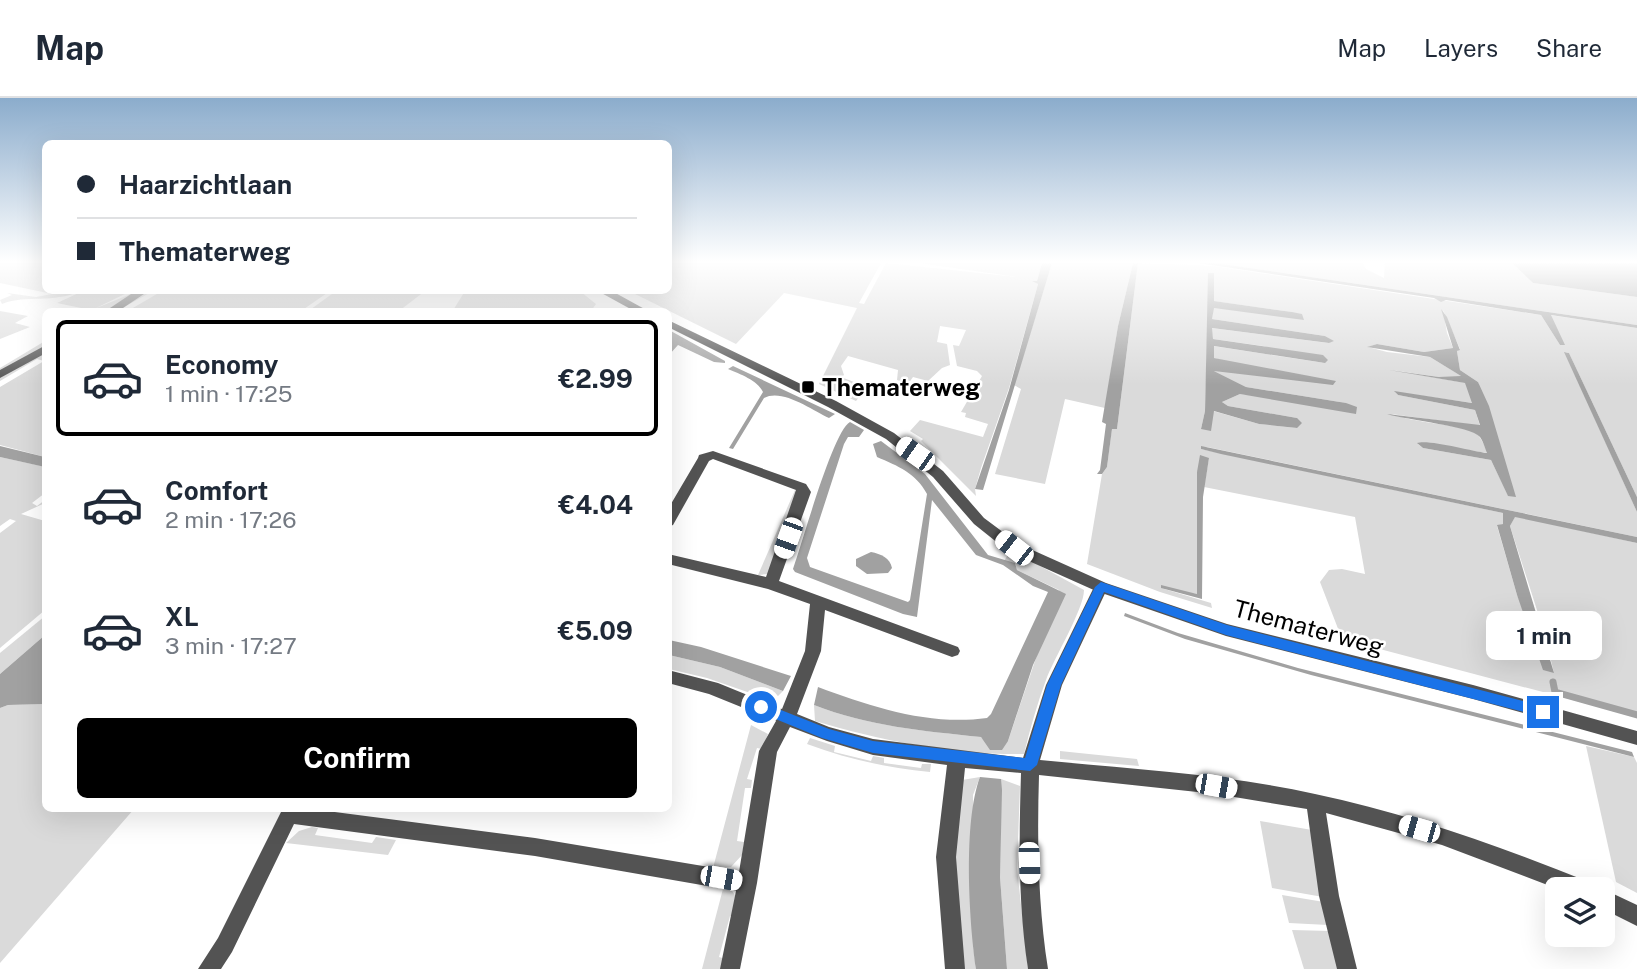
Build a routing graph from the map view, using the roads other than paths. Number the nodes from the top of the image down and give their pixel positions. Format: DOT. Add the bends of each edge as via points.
graph roads {
  1 [pos="672,325"];
  2 [pos="42,350"];
  3 [pos="0,375"];
  4 [pos="672,515"];
  5 [pos="672,560"];
  6 [pos="771,584"];
  7 [pos="1101,587"];
  8 [pos="818,600"];
  9 [pos="952,651"];
  10 [pos="672,677"];
  11 [pos="789,711"];
  12 [pos="1637,738"];
  13 [pos="957,759"];
  14 [pos="1030,765"];
  15 [pos="1315,802"];
  16 [pos="291,812"];
  17 [pos="1550,877"];
  18 [pos="747,883"];
  19 [pos="1615,904"];
  20 [pos="1637,916"];
  21 [pos="208,969"];
  22 [pos="730,969"];
  23 [pos="955,969"];
  24 [pos="1038,969"];
  25 [pos="1347,969"];
  1 -- 7 [label="street, Thematerweg" via="890,436 1014,548"];
  2 -- 3 [label="street"];
  4 -- 6 [label="street" via="704,458 713,455 801,487 804,492"];
  5 -- 6 [label="street"];
  6 -- 8 [label="street"];
  7 -- 12 [label="street, Thematerweg" via="1226,630"];
  7 -- 14 [label="street" via="1054,685"];
  8 -- 9 [label="street"];
  8 -- 11 [label="street" via="813,651"];
  10 -- 11 [label="street"];
  11 -- 13 [label="street" via="827,734 873,747"];
  11 -- 18 [label="street" via="768,751"];
  13 -- 14 [label="street"];
  13 -- 23 [label="street" via="946,857"];
  14 -- 15 [label="street"];
  14 -- 24 [label="street" via="1031,925"];
  15 -- 17 [label="street" via="1442,836"];
  15 -- 25 [label="street" via="1329,896"];
  16 -- 18 [label="street"];
  16 -- 21 [label="street" via="225,945"];
  18 -- 22 [label="street"];
  19 -- 20 [label="street"];
}
